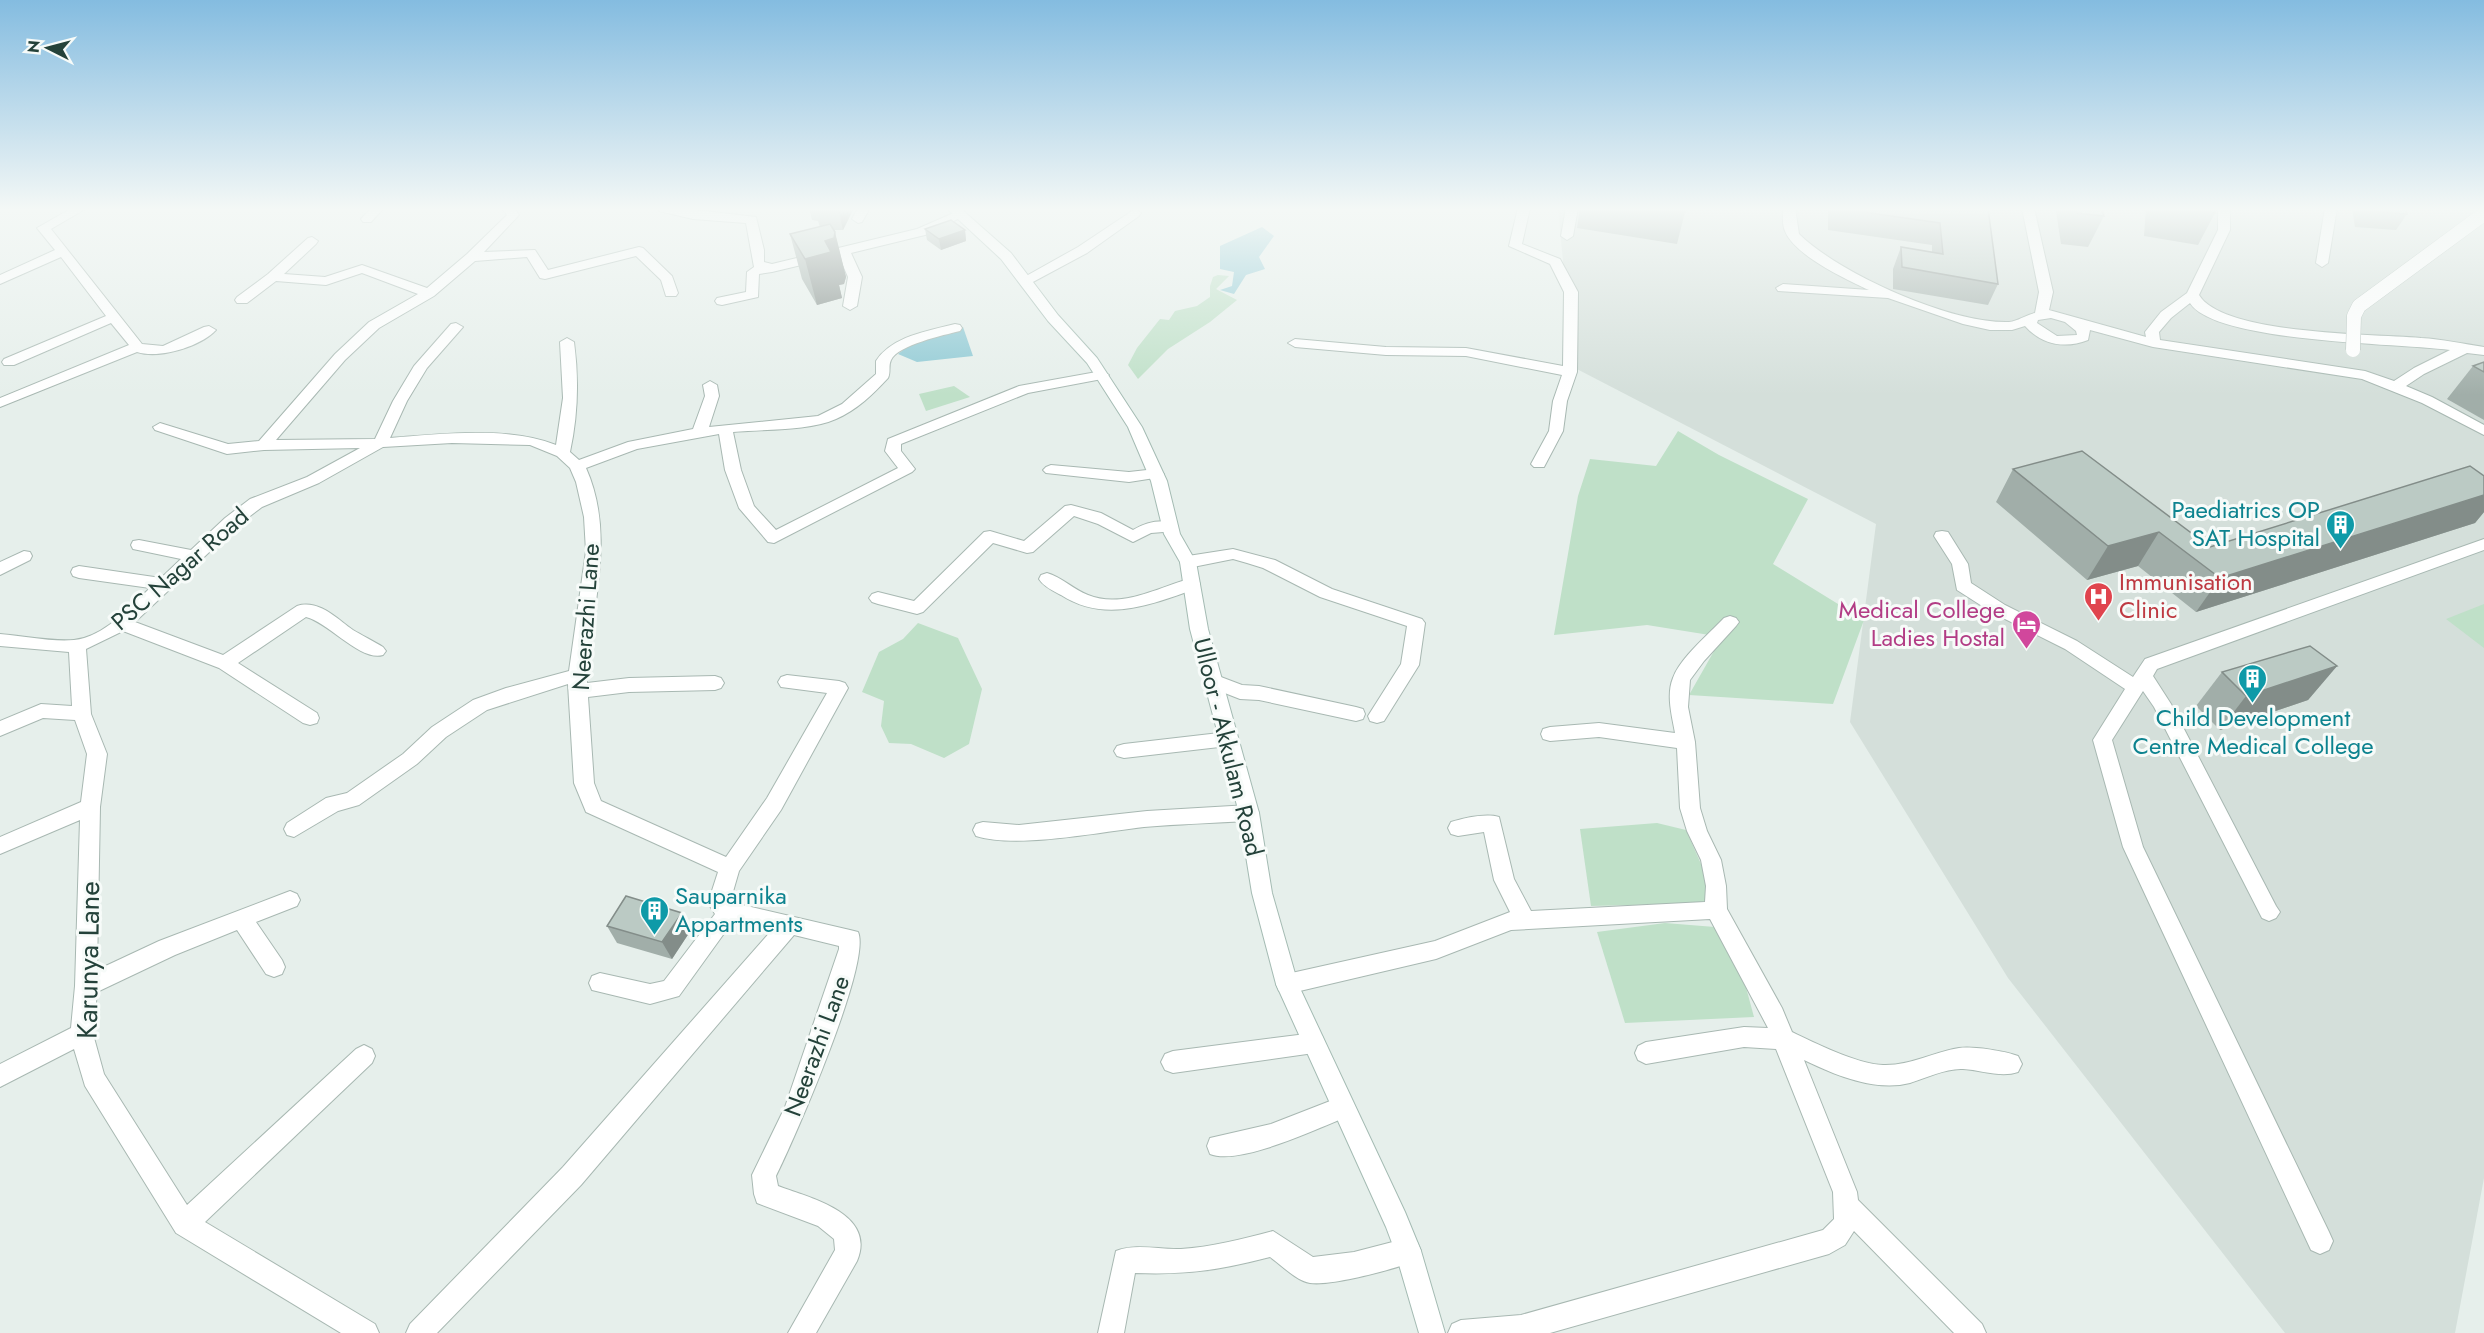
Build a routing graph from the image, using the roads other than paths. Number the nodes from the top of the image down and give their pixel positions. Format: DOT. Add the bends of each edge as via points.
graph roads {
  1 [pos="21,270"];
  2 [pos="78,270"];
  3 [pos="280,270"];
  4 [pos="358,270"];
  5 [pos="366,270"];
  6 [pos="456,270"];
  7 [pos="542,270"];
  8 [pos="564,270"];
  9 [pos="658,270"];
  10 [pos="757,270"];
  11 [pos="852,270"];
  12 [pos="1017,270"];
  13 [pos="1046,270"];
  14 [pos="1559,270"];
  15 [pos="1846,270"];
  16 [pos="2041,270"];
  17 [pos="2205,270"];
  18 [pos="2408,270"];
  19 [pos="273,277"];
  20 [pos="0,280"];
  21 [pos="1026,280"];
  22 [pos="1783,288"];
  23 [pos="429,292"];
  24 [pos="2046,292"];
  25 [pos="671,293"];
  26 [pos="2193,294"];
  27 [pos="1895,296"];
  28 [pos="242,300"];
  29 [pos="722,301"];
  30 [pos="850,306"];
  31 [pos="2037,316"];
  32 [pos="114,317"];
  33 [pos="2074,321"];
  34 [pos="456,327"];
  35 [pos="2252,327"];
  36 [pos="955,328"];
  37 [pos="209,330"];
  38 [pos="2076,340"];
  39 [pos="567,342"];
  40 [pos="1295,343"];
  41 [pos="2153,343"];
  42 [pos="137,347"];
  43 [pos="2467,347"];
  44 [pos="2484,351"];
  45 [pos="2243,358"];
  46 [pos="9,362"];
  47 [pos="1570,372"];
  48 [pos="1102,375"];
  49 [pos="2365,375"];
  50 [pos="710,385"];
  51 [pos="2395,387"];
  52 [pos="0,404"];
  53 [pos="160,427"];
  54 [pos="725,428"];
  55 [pos="2484,431"];
  56 [pos="699,433"];
  57 [pos="380,442"];
  58 [pos="264,445"];
  59 [pos="561,453"];
  60 [pos="1539,464"];
  61 [pos="577,466"];
  62 [pos="1051,470"];
  63 [pos="1156,474"];
  64 [pos="1170,527"];
  65 [pos="1942,536"];
  66 [pos="2484,544"];
  67 [pos="139,545"];
  68 [pos="24,556"];
  69 [pos="194,556"];
  70 [pos="1188,562"];
  71 [pos="0,569"];
  72 [pos="79,572"];
  73 [pos="1047,579"];
  74 [pos="164,584"];
  75 [pos="1192,584"];
  76 [pos="878,598"];
  77 [pos="1730,622"];
  78 [pos="122,624"];
  79 [pos="0,640"];
  80 [pos="77,646"];
  81 [pos="376,651"];
  82 [pos="225,663"];
  83 [pos="1213,681"];
  84 [pos="787,682"];
  85 [pos="2140,682"];
  86 [pos="578,683"];
  87 [pos="715,683"];
  88 [pos="82,714"];
  89 [pos="1356,714"];
  90 [pos="1377,716"];
  91 [pos="310,718"];
  92 [pos="0,729"];
  93 [pos="1550,734"];
  94 [pos="1228,739"];
  95 [pos="1686,742"];
  96 [pos="1124,751"];
  97 [pos="90,807"];
  98 [pos="1249,813"];
  99 [pos="1458,828"];
  100 [pos="294,829"];
  101 [pos="983,830"];
  102 [pos="0,846"];
  103 [pos="730,868"];
  104 [pos="290,900"];
  105 [pos="1716,910"];
  106 [pos="728,912"];
  107 [pos="2269,912"];
  108 [pos="242,919"];
  109 [pos="1525,920"];
  110 [pos="790,925"];
  111 [pos="274,966"];
  112 [pos="600,983"];
  113 [pos="1287,984"];
  114 [pos="86,986"];
  115 [pos="82,1034"];
  116 [pos="1784,1039"];
  117 [pos="1314,1043"];
  118 [pos="1646,1053"];
  119 [pos="364,1056"];
  120 [pos="1173,1062"];
  121 [pos="2010,1064"];
  122 [pos="0,1076"];
  123 [pos="1343,1107"];
  124 [pos="1218,1146"];
  125 [pos="1847,1206"];
  126 [pos="185,1224"];
  127 [pos="2319,1240"];
  128 [pos="1408,1251"];
  129 [pos="366,1333"];
  130 [pos="419,1333"];
  131 [pos="801,1333"];
  132 [pos="1112,1333"];
  133 [pos="1432,1333"];
  134 [pos="1461,1333"];
  135 [pos="1972,1333"];
  1 -- 20 [label="street"];
  2 -- 32 [label="street"];
  3 -- 19 [label="street"];
  4 -- 19 [label="street" via="326,281"];
  5 -- 23 [label="street"];
  6 -- 23 [label="street"];
  7 -- 8 [label="street" via="545,275"];
  9 -- 25 [label="street" via="667,279"];
  10 -- 29 [label="street" via="753,272 753,294"];
  11 -- 30 [label="street" via="855,278"];
  12 -- 21 [label="street, Ulloor - Akkulam Road"];
  13 -- 21 [label="street"];
  14 -- 47 [label="street" via="1571,292"];
  15 -- 27 [label="street"];
  16 -- 24 [label="street"];
  17 -- 26 [label="street"];
  18 -- 49 [label="street, bridge" via="2359,306 2354,316 2353,350"];
  19 -- 28 [label="street"];
  21 -- 48 [label="street, Ulloor - Akkulam Road"];
  22 -- 27 [label="street"];
  23 -- 58 [label="street" via="374,325 340,357"];
  24 -- 31 [label="street"];
  24 -- 33 [label="street"];
  26 -- 35 [label="street" via="2200,308"];
  26 -- 41 [label="street" via="2152,332"];
  27 -- 31 [label="street" via="1954,318 1992,326 2014,326"];
  31 -- 33 [label="street" via="2062,316"];
  31 -- 38 [label="street" via="2030,324 2036,332 2050,339"];
  32 -- 42 [label="street"];
  32 -- 46 [label="street"];
  33 -- 38 [label="street" via="2084,332"];
  33 -- 41 [label="street"];
  34 -- 57 [label="street" via="421,366"];
  35 -- 43 [label="street"];
  35 -- 45 [label="street"];
  36 -- 54 [label="street" via="898,346 888,353 883,361 883,375 834,416"];
  37 -- 42 [label="street" via="159,352"];
  38 -- 41 [label="street"];
  39 -- 59 [label="street" via="572,385 570,424"];
  40 -- 47 [label="street" via="1386,351 1466,352"];
  41 -- 45 [label="street"];
  42 -- 52 [label="street"];
  43 -- 44 [label="street"];
  43 -- 51 [label="street"];
  45 -- 49 [label="street"];
  47 -- 60 [label="street" via="1560,401 1556,431"];
  48 -- 54 [label="street" via="1024,389 893,442 893,452 907,470 774,538 747,508 733,470"];
  48 -- 63 [label="street, Ulloor - Akkulam Road" via="1135,427"];
  49 -- 51 [label="street"];
  50 -- 56 [label="street" via="712,396"];
  51 -- 55 [label="street"];
  53 -- 58 [label="street" via="227,449"];
  54 -- 56 [label="street"];
  56 -- 61 [label="street" via="633,445"];
  57 -- 58 [label="street"];
  57 -- 59 [label="street" via="452,438 532,441"];
  57 -- 69 [label="street, PSC Nagar Road" via="313,480 256,503"];
  59 -- 61 [label="street"];
  61 -- 86 [label="street, Neerazhi Lane" via="592,517 594,562"];
  62 -- 63 [label="street" via="1135,479"];
  63 -- 64 [label="street, Ulloor - Akkulam Road"];
  64 -- 70 [label="street, Ulloor - Akkulam Road"];
  64 -- 76 [label="street" via="1148,528 1133,537 1113,524 1071,510 1027,548 990,536 917,608"];
  65 -- 85 [label="street" via="1960,564 1964,586 1999,609"];
  66 -- 85 [label="street" via="2151,664"];
  67 -- 69 [label="street"];
  68 -- 71 [label="street"];
  69 -- 74 [label="street, PSC Nagar Road"];
  70 -- 75 [label="street, Ulloor - Akkulam Road"];
  70 -- 90 [label="street" via="1233,554 1250,558 1326,593 1416,623 1410,665"];
  72 -- 74 [label="street"];
  73 -- 75 [label="street" via="1084,600 1107,606"];
  74 -- 78 [label="street, PSC Nagar Road"];
  75 -- 83 [label="street, Ulloor - Akkulam Road"];
  77 -- 95 [label="street" via="1681,679 1679,707"];
  78 -- 80 [label="street, PSC Nagar Road"];
  78 -- 82 [label="street"];
  79 -- 80 [label="street"];
  80 -- 88 [label="street, Karunya Lane"];
  81 -- 82 [label="street" via="322,615 303,610"];
  82 -- 91 [label="street"];
  83 -- 89 [label="street" via="1240,692"];
  83 -- 94 [label="street, Ulloor - Akkulam Road"];
  84 -- 103 [label="street" via="839,688 774,804"];
  85 -- 107 [label="street" via="2162,704"];
  85 -- 127 [label="street" via="2102,740 2133,847"];
  86 -- 87 [label="street"];
  86 -- 100 [label="street" via="512,693 480,705 352,800 333,804"];
  86 -- 103 [label="street, Neerazhi Lane" via="584,783 593,806"];
  88 -- 92 [label="street" via="41,711"];
  88 -- 97 [label="street, Karunya Lane" via="98,754"];
  93 -- 95 [label="street" via="1599,730"];
  94 -- 96 [label="street"];
  94 -- 98 [label="street, Ulloor - Akkulam Road"];
  95 -- 105 [label="street" via="1690,808 1711,860"];
  97 -- 102 [label="street"];
  97 -- 114 [label="street, Karunya Lane"];
  98 -- 101 [label="street" via="1019,833"];
  98 -- 113 [label="street, Ulloor - Akkulam Road" via="1262,893"];
  99 -- 109 [label="street" via="1492,823 1504,880"];
  103 -- 106 [label="street" via="719,903"];
  104 -- 108 [label="street"];
  105 -- 109 [label="street"];
  105 -- 116 [label="street"];
  106 -- 110 [label="street, Neerazhi Lane"];
  106 -- 112 [label="street" via="671,989 650,994"];
  108 -- 111 [label="street"];
  108 -- 114 [label="street"];
  109 -- 113 [label="street" via="1510,921 1436,950"];
  110 -- 130 [label="street" via="572,1176"];
  110 -- 131 [label="street, Neerazhi Lane" via="850,939 844,972 795,1111 764,1175 766,1194 826,1217 846,1232 848,1252"];
  113 -- 117 [label="street, Ulloor - Akkulam Road"];
  114 -- 115 [label="street, Karunya Lane"];
  115 -- 122 [label="street"];
  115 -- 126 [label="street, Karunya Lane" via="93,1078"];
  116 -- 118 [label="street" via="1744,1037"];
  116 -- 121 [label="street" via="1827,1060 1882,1076 1961,1058"];
  116 -- 125 [label="street" via="1841,1181"];
  117 -- 120 [label="street"];
  117 -- 123 [label="street, Ulloor - Akkulam Road"];
  119 -- 126 [label="street"];
  123 -- 124 [label="street" via="1271,1136"];
  123 -- 128 [label="street, Ulloor - Akkulam Road"];
  125 -- 134 [label="street" via="1846,1223 1829,1241 1521,1328"];
  125 -- 135 [label="street"];
  126 -- 129 [label="street, Karunya Lane"];
  128 -- 132 [label="street" via="1354,1265 1310,1270 1273,1244 1179,1262 1125,1260"];
  128 -- 133 [label="street, Ulloor - Akkulam Road"];
}
